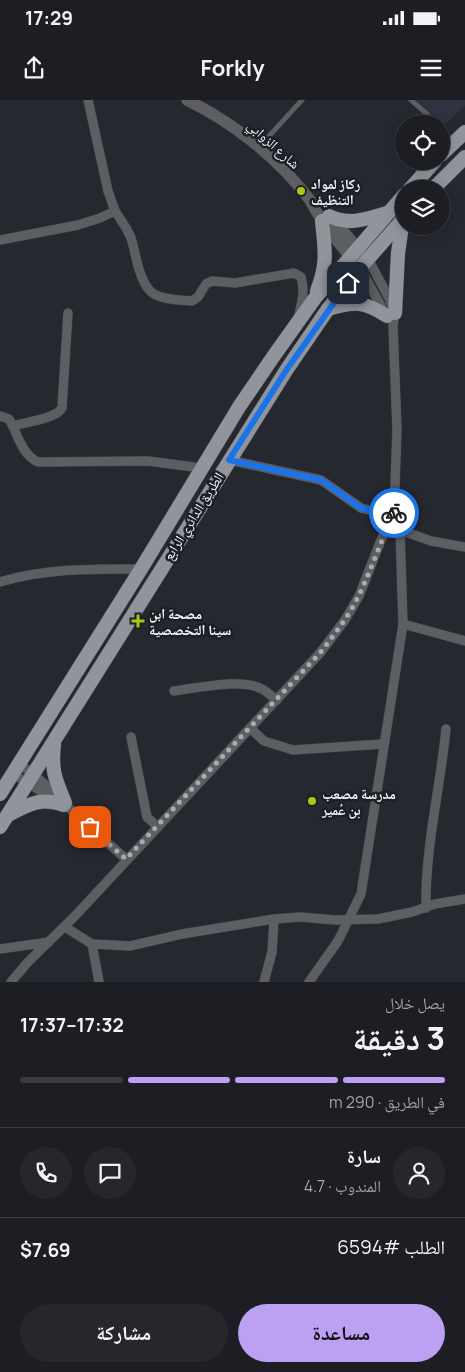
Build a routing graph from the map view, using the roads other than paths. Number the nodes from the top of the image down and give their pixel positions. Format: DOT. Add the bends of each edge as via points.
graph roads {
  1 [pos="88,100"];
  2 [pos="187,100"];
  3 [pos="302,100"];
  4 [pos="411,100"];
  5 [pos="427,114"];
  6 [pos="465,132"];
  7 [pos="450,146"];
  8 [pos="259,147"];
  9 [pos="465,157"];
  10 [pos="427,170"];
  11 [pos="418,180"];
  12 [pos="442,180"];
  13 [pos="395,205"];
  14 [pos="115,211"];
  15 [pos="388,213"];
  16 [pos="326,218"];
  17 [pos="395,228"];
  18 [pos="401,235"];
  19 [pos="0,240"];
  20 [pos="354,252"];
  21 [pos="364,263"];
  22 [pos="315,298"];
  23 [pos="328,309"];
  24 [pos="68,313"];
  25 [pos="391,318"];
  26 [pos="296,324"];
  27 [pos="0,416"];
  28 [pos="13,426"];
  29 [pos="229,460"];
  30 [pos="201,468"];
  31 [pos="394,512"];
  32 [pos="400,530"];
  33 [pos="465,547"];
  34 [pos="141,569"];
  35 [pos="0,582"];
  36 [pos="403,624"];
  37 [pos="465,641"];
  38 [pos="174,691"];
  39 [pos="277,700"];
  40 [pos="250,728"];
  41 [pos="446,729"];
  42 [pos="131,737"];
  43 [pos="54,742"];
  44 [pos="383,744"];
  45 [pos="16,769"];
  46 [pos="30,779"];
  47 [pos="0,794"];
  48 [pos="66,806"];
  49 [pos="4,821"];
  50 [pos="158,827"];
  51 [pos="126,859"];
  52 [pos="465,899"];
  53 [pos="426,908"];
  54 [pos="274,919"];
  55 [pos="348,920"];
  56 [pos="65,926"];
  57 [pos="48,942"];
  58 [pos="92,944"];
  59 [pos="0,949"];
  60 [pos="11,982"];
  61 [pos="99,982"];
  62 [pos="264,982"];
  63 [pos="309,982"];
  1 -- 14 [label="street"];
  2 -- 8 [label="street, شارع الزوابي" via="219,117"];
  3 -- 8 [label="lane"];
  4 -- 5 [label="lane"];
  6 -- 7 [label="main road"];
  8 -- 16 [label="street, شارع الزوابي"];
  9 -- 12 [label="main road"];
  10 -- 11 [label="main road"];
  13 -- 15 [label="main road, الطريق الدائري الرابع"];
  14 -- 19 [label="street" via="78,225"];
  14 -- 26 [label="street" via="126,226 140,273 153,294 192,302 212,281 235,282 296,273 301,277 303,291"];
  15 -- 16 [label="main road" via="358,222"];
  15 -- 20 [label="main road, الطريق الدائري الرابع"];
  16 -- 20 [label="street, شارع الزوابي"];
  16 -- 22 [label="main road" via="325,268"];
  17 -- 21 [label="main road, الطريق الدائري الرابع"];
  18 -- 25 [label="main road"];
  20 -- 21 [label="street, شارع الزوابي"];
  20 -- 22 [label="main road, الطريق الدائري الرابع"];
  21 -- 23 [label="main road, الطريق الدائري الرابع"];
  21 -- 25 [label="street"];
  22 -- 26 [label="main road, الطريق الدائري الرابع"];
  23 -- 25 [label="main road" via="358,303 370,305"];
  23 -- 29 [label="main road, الطريق الدائري الرابع"];
  24 -- 28 [label="street" via="60,411"];
  25 -- 31 [label="street" via="396,430"];
  26 -- 30 [label="main road, الطريق الدائري الرابع"];
  27 -- 28 [label="street" via="9,419"];
  28 -- 30 [label="street" via="25,453 38,462 148,461"];
  29 -- 31 [label="street" via="321,480 361,508"];
  29 -- 43 [label="main road, الطريق الدائري الرابع"];
  30 -- 34 [label="main road, الطريق الدائري الرابع"];
  31 -- 32 [label="street" via="395,523"];
  31 -- 39 [label="street" via="345,620"];
  32 -- 33 [label="street" via="431,541"];
  32 -- 36 [label="street"];
  34 -- 35 [label="street" via="67,570"];
  34 -- 45 [label="main road, الطريق الدائري الرابع"];
  36 -- 37 [label="street"];
  36 -- 44 [label="street"];
  38 -- 39 [label="street" via="241,684 263,689"];
  39 -- 40 [label="street"];
  40 -- 44 [label="street" via="264,741 293,750"];
  40 -- 50 [label="street"];
  41 -- 53 [label="street" via="429,852"];
  42 -- 50 [label="street" via="147,817"];
  43 -- 46 [label="main road, الطريق الدائري الرابع"];
  43 -- 48 [label="main road" via="53,771"];
  44 -- 55 [label="street" via="361,894"];
  45 -- 46 [label="street"];
  45 -- 47 [label="main road, الطريق الدائري الرابع"];
  46 -- 48 [label="street"];
  46 -- 49 [label="main road, الطريق الدائري الرابع"];
  48 -- 49 [label="main road" via="46,800 33,803"];
  48 -- 51 [label="street"];
  50 -- 51 [label="street"];
  51 -- 56 [label="street"];
  52 -- 53 [label="street"];
  53 -- 55 [label="street" via="378,919"];
  54 -- 55 [label="street"];
  54 -- 58 [label="street" via="130,946"];
  54 -- 62 [label="street" via="272,952"];
  55 -- 63 [label="street" via="338,941"];
  56 -- 57 [label="street"];
  56 -- 58 [label="street"];
  57 -- 59 [label="street"];
  57 -- 60 [label="street"];
  58 -- 61 [label="street"];
}
